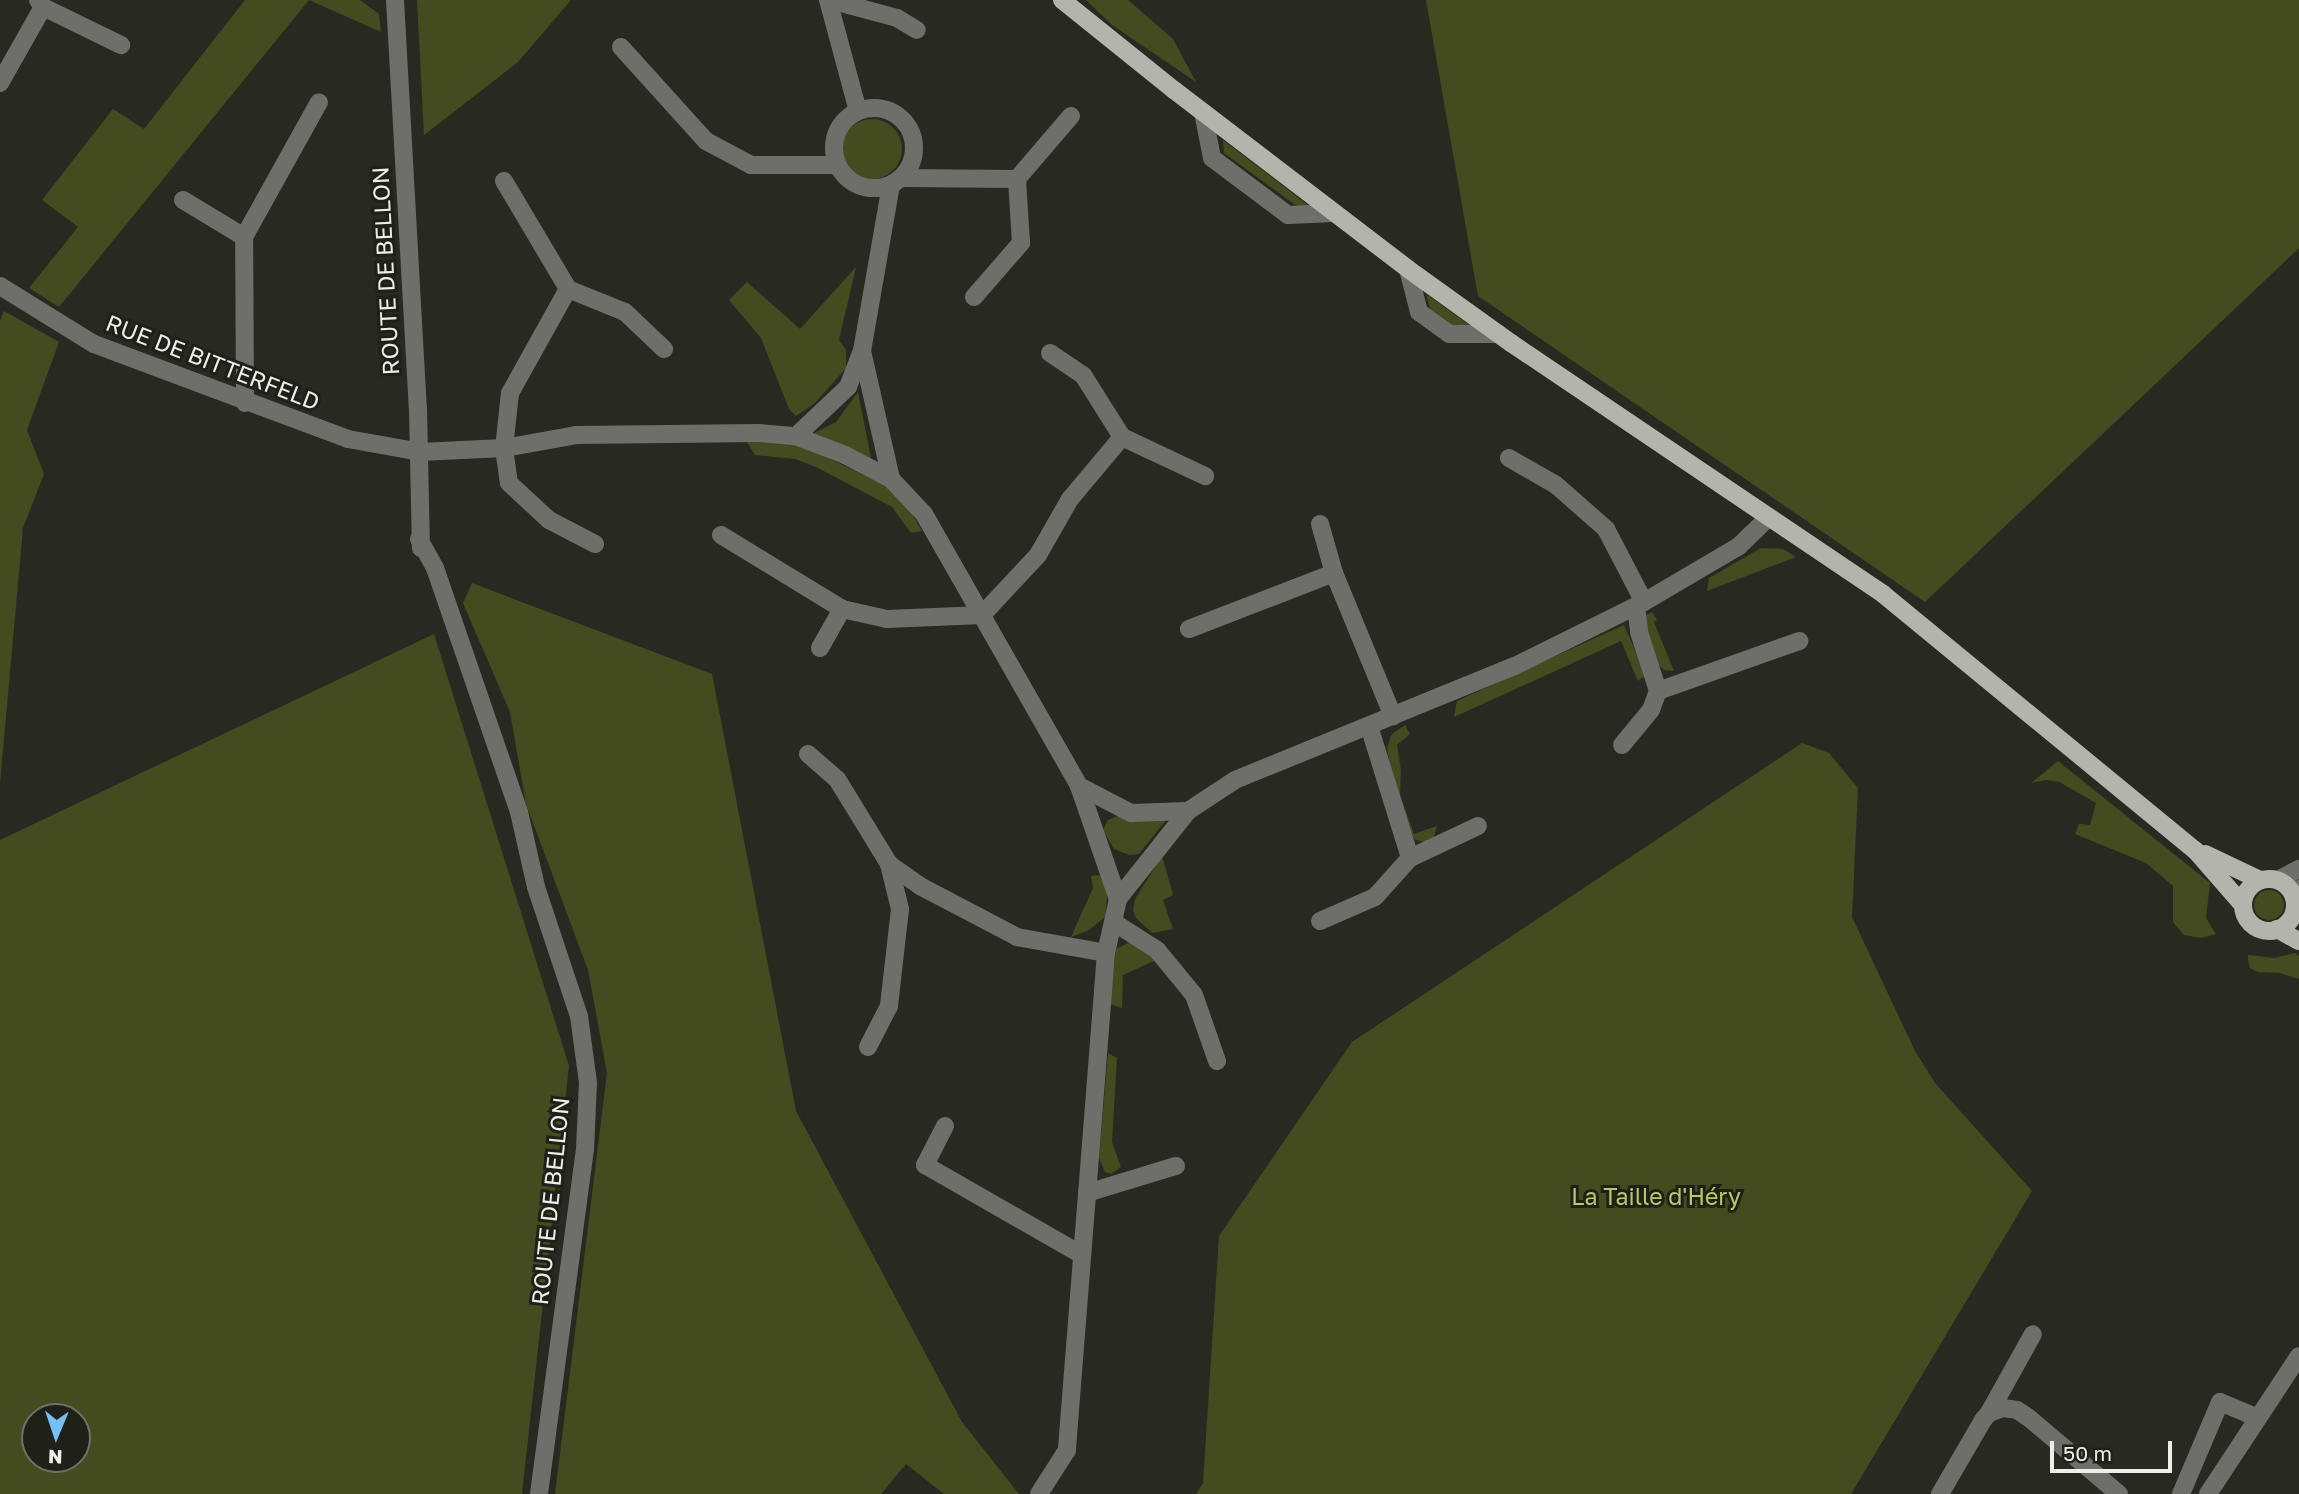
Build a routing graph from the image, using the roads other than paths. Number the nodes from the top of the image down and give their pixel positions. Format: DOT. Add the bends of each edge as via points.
graph roads {
  1 [pos="395,0"];
  2 [pos="829,0"];
  3 [pos="1062,0"];
  4 [pos="40,4"];
  5 [pos="917,30"];
  6 [pos="121,45"];
  7 [pos="621,47"];
  8 [pos="0,83"];
  9 [pos="319,102"];
  10 [pos="858,111"];
  11 [pos="1203,112"];
  12 [pos="1071,116"];
  13 [pos="837,165"];
  14 [pos="1017,178"];
  15 [pos="504,181"];
  16 [pos="897,181"];
  17 [pos="183,200"];
  18 [pos="1334,213"];
  19 [pos="244,237"];
  20 [pos="1408,269"];
  21 [pos="0,286"];
  22 [pos="568,289"];
  23 [pos="974,297"];
  24 [pos="1499,334"];
  25 [pos="664,349"];
  26 [pos="862,352"];
  27 [pos="1050,353"];
  28 [pos="245,403"];
  29 [pos="796,436"];
  30 [pos="1122,437"];
  31 [pos="504,448"];
  32 [pos="420,452"];
  33 [pos="1509,458"];
  34 [pos="1205,477"];
  35 [pos="891,479"];
  36 [pos="1768,518"];
  37 [pos="1320,524"];
  38 [pos="721,535"];
  39 [pos="595,544"];
  40 [pos="1334,573"];
  41 [pos="1640,604"];
  42 [pos="842,610"];
  43 [pos="982,615"];
  44 [pos="1189,629"];
  45 [pos="1799,641"];
  46 [pos="820,648"];
  47 [pos="1658,691"];
  48 [pos="1393,716"];
  49 [pos="1369,726"];
  50 [pos="1622,745"];
  51 [pos="808,754"];
  52 [pos="1079,786"];
  53 [pos="1188,811"];
  54 [pos="1478,826"];
  55 [pos="2195,850"];
  56 [pos="1410,858"];
  57 [pos="889,864"];
  58 [pos="2299,869"];
  59 [pos="2269,880"];
  60 [pos="920,886"];
  61 [pos="1118,899"];
  62 [pos="2297,902"];
  63 [pos="2243,905"];
  64 [pos="900,909"];
  65 [pos="1320,920"];
  66 [pos="1115,923"];
  67 [pos="2277,929"];
  68 [pos="2299,941"];
  69 [pos="1106,953"];
  70 [pos="868,1047"];
  71 [pos="1217,1061"];
  72 [pos="945,1126"];
  73 [pos="1177,1166"];
  74 [pos="1087,1193"];
  75 [pos="1082,1255"];
  76 [pos="2033,1334"];
  77 [pos="2299,1356"];
  78 [pos="1989,1413"];
  79 [pos="2258,1418"];
  80 [pos="538,1494"];
  81 [pos="1039,1494"];
  82 [pos="1940,1494"];
  83 [pos="2119,1494"];
  84 [pos="2181,1494"];
  85 [pos="2208,1494"];
  1 -- 32 [label="street, ROUTE DE BELLON"];
  2 -- 5 [label="street" via="897,18"];
  2 -- 10 [label="street"];
  3 -- 11 [label="main road"];
  4 -- 6 [label="street"];
  4 -- 8 [label="street"];
  7 -- 13 [label="street" via="706,141 751,165"];
  9 -- 19 [label="street"];
  10 -- 13 [label="street" via="839,128 834,140"];
  10 -- 16 [label="street" via="886,110 908,126 915,153"];
  11 -- 18 [label="main road"];
  11 -- 18 [label="street" via="1212,158 1288,215"];
  12 -- 14 [label="street"];
  13 -- 16 [label="street" via="862,187 872,189"];
  14 -- 16 [label="street"];
  14 -- 23 [label="street" via="1021,243"];
  15 -- 22 [label="street"];
  16 -- 26 [label="street"];
  17 -- 19 [label="street"];
  18 -- 20 [label="main road"];
  19 -- 28 [label="street"];
  20 -- 24 [label="main road"];
  20 -- 24 [label="street" via="1419,312 1449,334"];
  21 -- 28 [label="street, RUE DE BITTERFELD" via="94,344"];
  22 -- 25 [label="street" via="625,312"];
  22 -- 31 [label="street" via="510,393"];
  24 -- 36 [label="main road"];
  26 -- 29 [label="street" via="848,387"];
  26 -- 35 [label="street"];
  27 -- 30 [label="street" via="1083,375"];
  28 -- 32 [label="street, RUE DE BITTERFELD" via="348,439"];
  29 -- 31 [label="street, RUE DE BITTERFELD" via="576,435"];
  29 -- 35 [label="street, RUE DE BITTERFELD"];
  30 -- 34 [label="street"];
  30 -- 43 [label="street" via="1070,499 1038,555"];
  31 -- 32 [label="street, RUE DE BITTERFELD"];
  31 -- 39 [label="street" via="509,483 549,520"];
  32 -- 80 [label="street, ROUTE DE BELLON" via="419,539 435,568 519,812 536,887 579,1016 587,1083 585,1149"];
  33 -- 41 [label="street" via="1556,485 1606,529"];
  35 -- 43 [label="street" via="924,514"];
  36 -- 41 [label="street" via="1739,545"];
  36 -- 55 [label="main road" via="1883,594"];
  37 -- 40 [label="street"];
  38 -- 42 [label="street"];
  40 -- 44 [label="street"];
  40 -- 48 [label="street"];
  41 -- 47 [label="street" via="1639,632"];
  41 -- 48 [label="street" via="1515,666"];
  42 -- 43 [label="street" via="887,620"];
  42 -- 46 [label="street"];
  43 -- 52 [label="street"];
  45 -- 47 [label="street"];
  47 -- 50 [label="street" via="1651,710"];
  48 -- 49 [label="street"];
  49 -- 53 [label="street" via="1235,780"];
  49 -- 56 [label="street"];
  51 -- 57 [label="street" via="837,779"];
  52 -- 53 [label="street" via="1131,813"];
  52 -- 61 [label="street"];
  53 -- 61 [label="street"];
  54 -- 56 [label="street"];
  55 -- 59 [label="main road"];
  55 -- 63 [label="main road"];
  56 -- 65 [label="street" via="1375,897"];
  57 -- 60 [label="street"];
  57 -- 64 [label="street"];
  58 -- 59 [label="street"];
  59 -- 62 [label="main road"];
  59 -- 63 [label="main road" via="2248,890"];
  60 -- 64 [label="street"];
  60 -- 69 [label="street" via="1017,937"];
  61 -- 66 [label="street"];
  62 -- 67 [label="main road" via="2289,922"];
  63 -- 67 [label="main road" via="2247,918 2258,928"];
  64 -- 70 [label="street" via="889,1006"];
  66 -- 69 [label="street"];
  66 -- 71 [label="street" via="1157,950 1194,995"];
  67 -- 68 [label="main road"];
  69 -- 74 [label="street"];
  72 -- 75 [label="street" via="925,1165"];
  73 -- 74 [label="street"];
  74 -- 75 [label="street"];
  75 -- 81 [label="street" via="1067,1450"];
  76 -- 78 [label="street"];
  77 -- 79 [label="street"];
  78 -- 82 [label="street"];
  78 -- 83 [label="street" via="2017,1410"];
  79 -- 84 [label="street" via="2220,1402"];
  79 -- 85 [label="street"];
}
